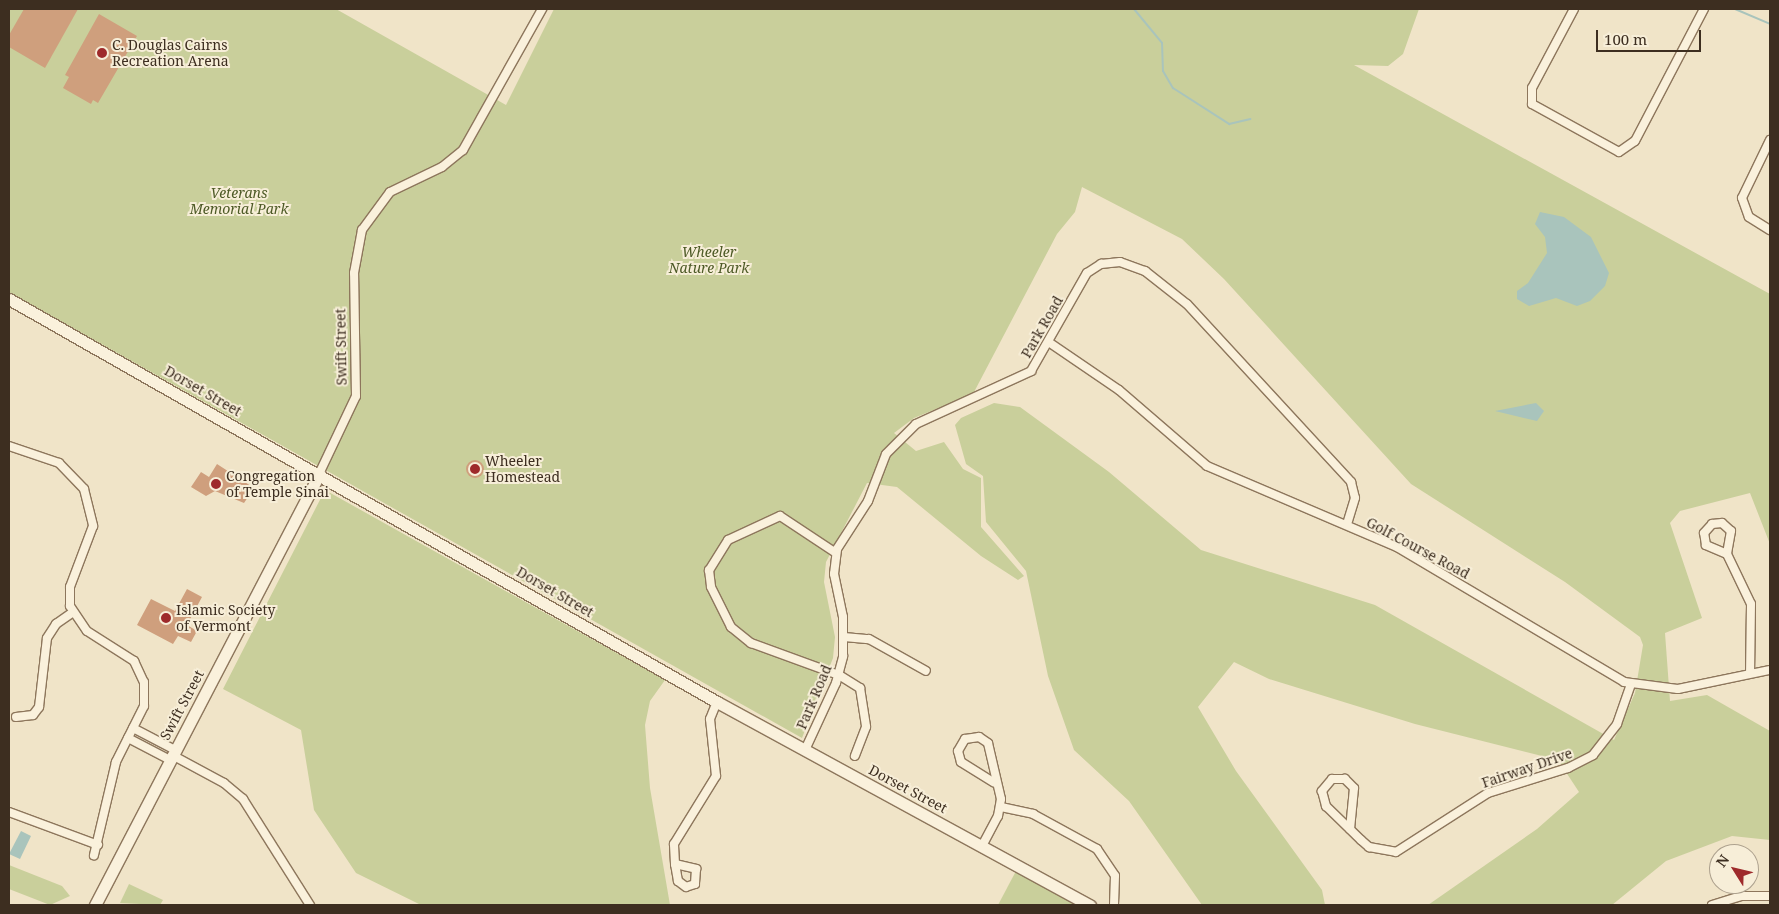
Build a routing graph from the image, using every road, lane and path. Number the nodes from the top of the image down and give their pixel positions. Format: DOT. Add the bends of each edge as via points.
graph roads {
  1 [pos="542,9"];
  2 [pos="1574,9"];
  3 [pos="1704,9"];
  4 [pos="1770,140"];
  5 [pos="1770,230"];
  6 [pos="9,298"];
  7 [pos="1050,343"];
  8 [pos="9,446"];
  9 [pos="319,474"];
  10 [pos="1347,525"];
  11 [pos="836,553"];
  12 [pos="1727,554"];
  13 [pos="72,612"];
  14 [pos="844,636"];
  15 [pos="1770,670"];
  16 [pos="926,671"];
  17 [pos="1750,672"];
  18 [pos="839,675"];
  19 [pos="1631,684"];
  20 [pos="717,702"];
  21 [pos="16,717"];
  22 [pos="133,728"];
  23 [pos="128,738"];
  24 [pos="805,750"];
  25 [pos="172,755"];
  26 [pos="855,756"];
  27 [pos="994,783"];
  28 [pos="1001,806"];
  29 [pos="9,812"];
  30 [pos="1350,829"];
  31 [pos="98,845"];
  32 [pos="982,846"];
  33 [pos="94,855"];
  34 [pos="675,864"];
  35 [pos="1770,896"];
  36 [pos="95,905"];
  37 [pos="310,905"];
  38 [pos="1090,905"];
  39 [pos="1114,905"];
  40 [pos="1712,905"];
  1 -- 9 [label="street, Swift Street" via="463,150 442,167 390,192 362,230 354,273 356,396"];
  2 -- 3 [label="street" via="1532,88 1532,104 1619,152 1635,141"];
  4 -- 5 [label="street" via="1742,198 1749,217"];
  6 -- 9 [label="street, Dorset Street"];
  7 -- 10 [label="street, Golf Course Road" via="1119,390 1207,466"];
  7 -- 10 [label="street, Park Road" via="1084,278 1096,266 1120,262 1153,275 1187,304 1348,477 1355,498"];
  7 -- 11 [label="street, Park Road" via="1036,365 1017,380 922,420 901,435 883,460 868,500 845,531"];
  8 -- 13 [label="street" via="59,463 79,481 91,504 92,532 69,593"];
  9 -- 20 [label="street, Dorset Street"];
  9 -- 25 [label="street, Swift Street"];
  10 -- 19 [label="street, Golf Course Road" via="1409,554"];
  11 -- 14 [label="street, Park Road" via="834,574"];
  11 -- 18 [label="street" via="780,516 728,540 709,570 711,587 731,627 752,643"];
  12 -- 12 [label="street" via="1731,531 1722,523 1712,524 1704,533 1706,545"];
  12 -- 17 [label="street" via="1751,604"];
  13 -- 21 [label="street" via="56,624 47,638 39,708 33,715"];
  13 -- 22 [label="street" via="87,631 121,650 138,667 146,694"];
  14 -- 16 [label="street" via="869,639"];
  14 -- 18 [label="street, Park Road"];
  15 -- 17 [label="street, Golf Course Road"];
  17 -- 19 [label="street, Golf Course Road" via="1678,688"];
  18 -- 24 [label="street, Park Road"];
  18 -- 26 [label="street" via="860,688 865,703 866,727"];
  19 -- 30 [label="street, Fairway Drive" via="1611,735 1577,765 1488,793 1396,852 1375,850"];
  20 -- 24 [label="street, Dorset Street"];
  20 -- 34 [label="street" via="710,719 717,771 676,836"];
  22 -- 23 [label="street"];
  22 -- 25 [label="street"];
  23 -- 25 [label="street"];
  23 -- 31 [label="street" via="114,771"];
  24 -- 32 [label="street, Dorset Street"];
  25 -- 36 [label="street, Swift Street"];
  25 -- 37 [label="street" via="224,783 243,799"];
  27 -- 27 [label="street" via="988,743 979,737 965,739 958,751 961,762"];
  27 -- 28 [label="street"];
  28 -- 32 [label="street"];
  28 -- 39 [label="street" via="1033,814 1097,849 1115,876"];
  29 -- 31 [label="street"];
  30 -- 30 [label="street, Fairway Drive" via="1322,801 1323,788 1332,779 1344,779 1354,788"];
  31 -- 33 [label="street"];
  32 -- 38 [label="street, Dorset Street"];
  35 -- 40 [label="street" via="1731,898"];
}
